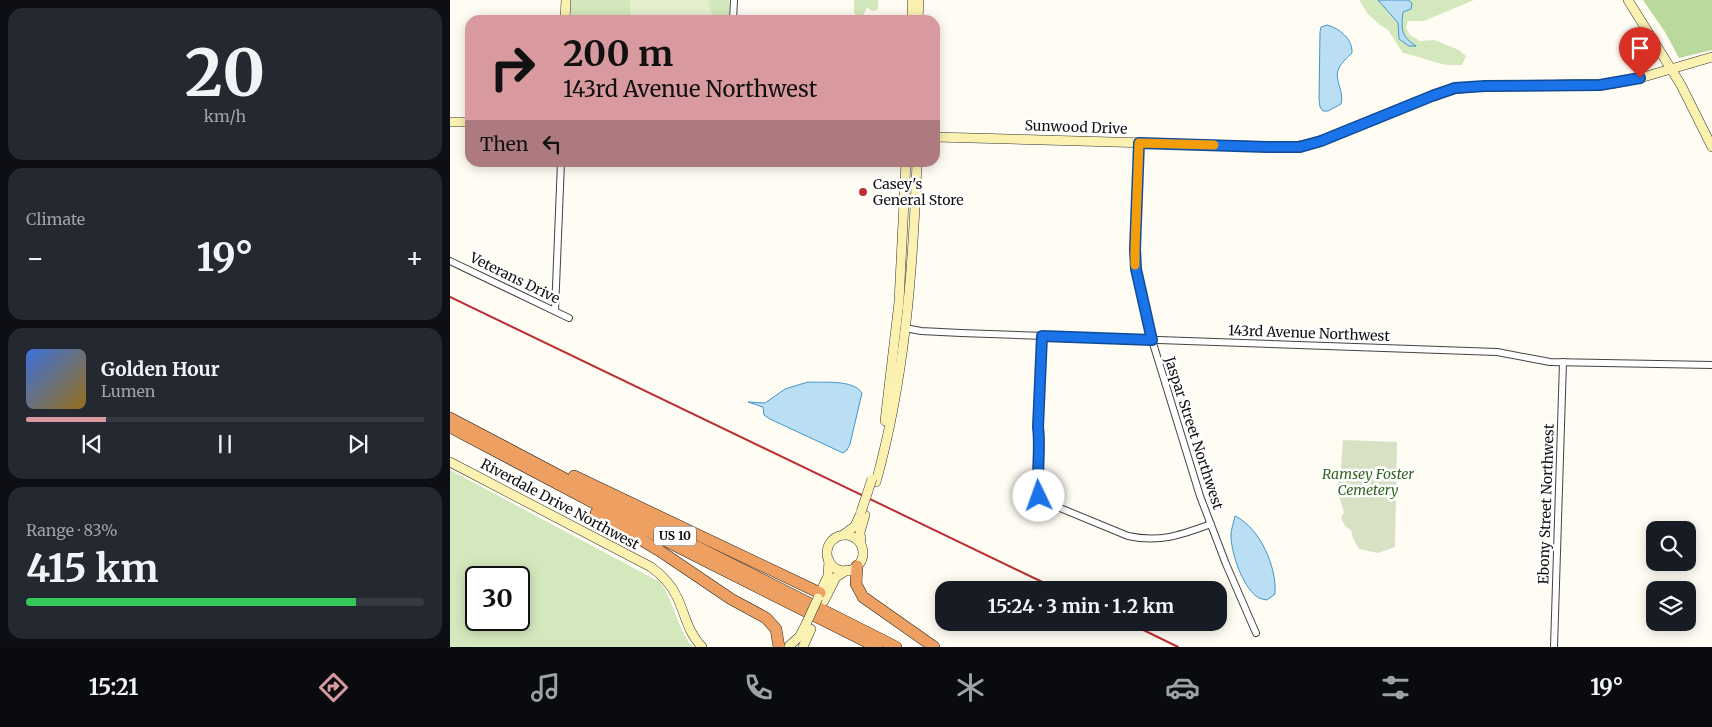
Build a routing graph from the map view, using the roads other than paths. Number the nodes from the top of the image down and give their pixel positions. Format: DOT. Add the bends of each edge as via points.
graph roads {
  1 [pos="566,0"];
  2 [pos="734,0"];
  3 [pos="912,0"];
  4 [pos="919,0"];
  5 [pos="923,0"];
  6 [pos="1628,0"];
  7 [pos="565,15"];
  8 [pos="733,15"];
  9 [pos="912,15"];
  10 [pos="918,15"];
  11 [pos="922,15"];
  12 [pos="1712,57"];
  13 [pos="1671,68"];
  14 [pos="450,122"];
  15 [pos="465,122"];
  16 [pos="940,137"];
  17 [pos="1139,143"];
  18 [pos="1712,147"];
  19 [pos="561,167"];
  20 [pos="906,167"];
  21 [pos="917,167"];
  22 [pos="450,261"];
  23 [pos="555,311"];
  24 [pos="569,318"];
  25 [pos="905,328"];
  26 [pos="1042,336"];
  27 [pos="1152,340"];
  28 [pos="1563,362"];
  29 [pos="1712,366"];
  30 [pos="450,418"];
  31 [pos="450,428"];
  32 [pos="500,444"];
  33 [pos="450,462"];
  34 [pos="536,473"];
  35 [pos="874,481"];
  36 [pos="863,513"];
  37 [pos="1211,524"];
  38 [pos="843,535"];
  39 [pos="861,544"];
  40 [pos="829,560"];
  41 [pos="852,568"];
  42 [pos="821,597"];
  43 [pos="810,623"];
  44 [pos="1256,633"];
  45 [pos="702,647"];
  46 [pos="786,647"];
  47 [pos="803,647"];
  48 [pos="877,647"];
  49 [pos="896,647"];
  50 [pos="934,647"];
  51 [pos="1554,647"];
  1 -- 7 [label="street"];
  2 -- 8 [label="street"];
  3 -- 9 [label="street"];
  4 -- 10 [label="street"];
  5 -- 11 [label="street"];
  6 -- 13 [label="street"];
  12 -- 13 [label="street, Sunwood Drive"];
  13 -- 17 [label="street, Sunwood Drive" via="1600,85 1455,88 1300,147"];
  13 -- 18 [label="street"];
  14 -- 15 [label="street"];
  16 -- 17 [label="street, Sunwood Drive"];
  17 -- 27 [label="street, Jaspar Street Northwest" via="1136,269"];
  19 -- 23 [label="street"];
  20 -- 35 [label="street" via="896,329"];
  21 -- 25 [label="street"];
  22 -- 23 [label="street, Veterans Drive"];
  23 -- 24 [label="street, Veterans Drive"];
  25 -- 26 [label="street, 143rd Avenue Northwest"];
  25 -- 35 [label="street" via="886,444"];
  26 -- 27 [label="street, 143rd Avenue Northwest"];
  26 -- 37 [label="street" via="1038,486 1039,496 1046,504 1139,539 1174,537"];
  27 -- 28 [label="street, 143rd Avenue Northwest" via="1497,352"];
  27 -- 37 [label="street, Jaspar Street Northwest"];
  28 -- 29 [label="street, 143rd Avenue Northwest"];
  28 -- 51 [label="street, Ebony Street Northwest"];
  30 -- 32 [label="highway, US 10"];
  31 -- 34 [label="highway, US 10"];
  32 -- 42 [label="highway" via="553,466"];
  32 -- 49 [label="highway, US 10"];
  33 -- 45 [label="street, Riverdale Drive Northwest" via="661,574 673,590 688,627"];
  34 -- 46 [label="highway" via="567,496 766,618"];
  34 -- 48 [label="highway, US 10"];
  35 -- 36 [label="street, bridge"];
  36 -- 38 [label="street" via="855,526"];
  36 -- 39 [label="street"];
  37 -- 44 [label="street, Jaspar Street Northwest"];
  38 -- 39 [label="street" via="852,536"];
  38 -- 40 [label="street" via="830,543"];
  39 -- 41 [label="street" via="863,556"];
  40 -- 41 [label="street" via="836,568"];
  40 -- 42 [label="street" via="829,574"];
  41 -- 42 [label="street" via="836,578"];
  41 -- 50 [label="highway" via="863,597"];
  42 -- 43 [label="street, bridge"];
  43 -- 46 [label="street"];
  43 -- 47 [label="street"];
}
